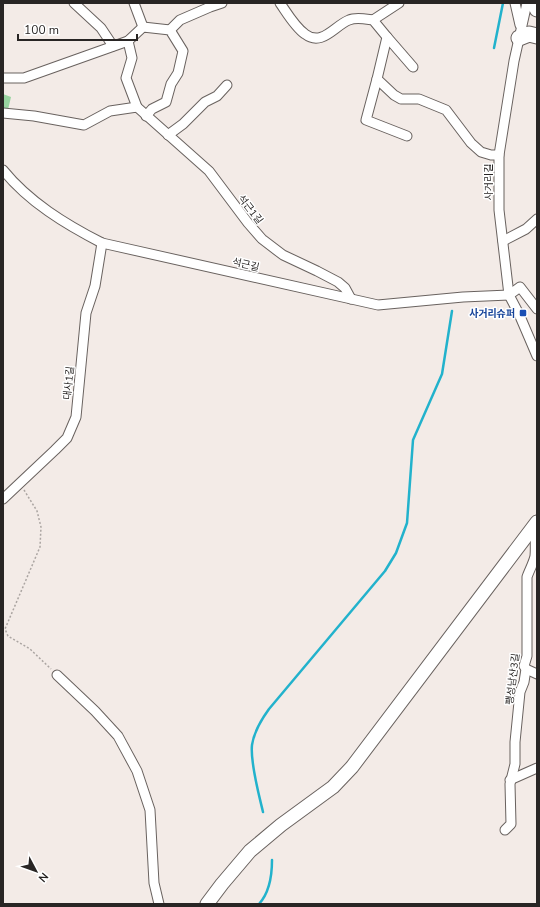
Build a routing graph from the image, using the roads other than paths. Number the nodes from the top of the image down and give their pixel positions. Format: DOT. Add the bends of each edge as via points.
graph roads {
  1 [pos="74,3"];
  2 [pos="134,3"];
  3 [pos="222,3"];
  4 [pos="399,3"];
  5 [pos="515,3"];
  6 [pos="527,3"];
  7 [pos="535,3"];
  8 [pos="285,5"];
  9 [pos="537,9"];
  10 [pos="373,20"];
  11 [pos="143,26"];
  12 [pos="170,30"];
  13 [pos="520,32"];
  14 [pos="537,36"];
  15 [pos="387,37"];
  16 [pos="128,41"];
  17 [pos="113,46"];
  18 [pos="413,66"];
  19 [pos="3,78"];
  20 [pos="377,79"];
  21 [pos="227,85"];
  22 [pos="137,107"];
  23 [pos="3,113"];
  24 [pos="146,116"];
  25 [pos="168,135"];
  26 [pos="408,136"];
  27 [pos="499,155"];
  28 [pos="3,170"];
  29 [pos="537,219"];
  30 [pos="503,241"];
  31 [pos="102,243"];
  32 [pos="509,296"];
  33 [pos="351,299"];
  34 [pos="537,309"];
  35 [pos="537,356"];
  36 [pos="3,499"];
  37 [pos="537,522"];
  38 [pos="537,528"];
  39 [pos="536,561"];
  40 [pos="526,669"];
  41 [pos="537,674"];
  42 [pos="57,675"];
  43 [pos="537,768"];
  44 [pos="510,780"];
  45 [pos="505,830"];
  46 [pos="159,904"];
  47 [pos="207,904"];
  1 -- 17 [label="street" via="101,28"];
  2 -- 11 [label="street"];
  3 -- 12 [label="street" via="180,20"];
  4 -- 10 [label="street"];
  5 -- 13 [label="street"];
  6 -- 13 [label="street, 사거리길"];
  7 -- 9 [label="main road"];
  8 -- 10 [label="street" via="299,29 306,36 314,38 323,37 350,19"];
  10 -- 15 [label="street"];
  11 -- 12 [label="street"];
  11 -- 16 [label="street"];
  12 -- 24 [label="street" via="183,52 178,73 170,84 166,102 152,109"];
  13 -- 14 [label="main road"];
  13 -- 27 [label="street, 사거리길"];
  15 -- 18 [label="street"];
  15 -- 20 [label="street"];
  16 -- 17 [label="street"];
  16 -- 22 [label="street, 석근1길" via="132,58 126,78"];
  17 -- 19 [label="street" via="24,78"];
  20 -- 26 [label="street" via="366,120"];
  20 -- 27 [label="street" via="401,99 418,99 446,110 481,152"];
  21 -- 25 [label="street"];
  22 -- 23 [label="street" via="110,111 84,125"];
  22 -- 24 [label="street, 석근1길"];
  24 -- 25 [label="street, 석근1길"];
  25 -- 33 [label="street, 석근1길" via="209,171 262,239 283,256 338,282"];
  27 -- 30 [label="street, 사거리길" via="499,210"];
  28 -- 31 [label="street, 석근길" via="14,184 47,211"];
  29 -- 30 [label="street" via="526,229"];
  30 -- 32 [label="street, 사거리길"];
  31 -- 33 [label="street, 석근길"];
  31 -- 36 [label="street, 대사1길" via="95,286 86,313 76,417 67,438"];
  32 -- 33 [label="street, 석근길" via="463,297 378,305"];
  32 -- 34 [label="street, 석근길" via="520,287"];
  32 -- 35 [label="street, 사거리길"];
  37 -- 47 [label="street" via="352,767 333,787 250,851"];
  38 -- 39 [label="street, 팽성남산3길"];
  39 -- 40 [label="street, 팽성남산3길" via="530,566 527,577 527,656 524,666"];
  40 -- 41 [label="street"];
  40 -- 44 [label="street, 팽성남산3길" via="520,692 515,764"];
  42 -- 46 [label="street" via="118,736 137,771 150,810 154,883"];
  43 -- 44 [label="street"];
  44 -- 45 [label="street, 팽성남산3길" via="511,824"];
}
